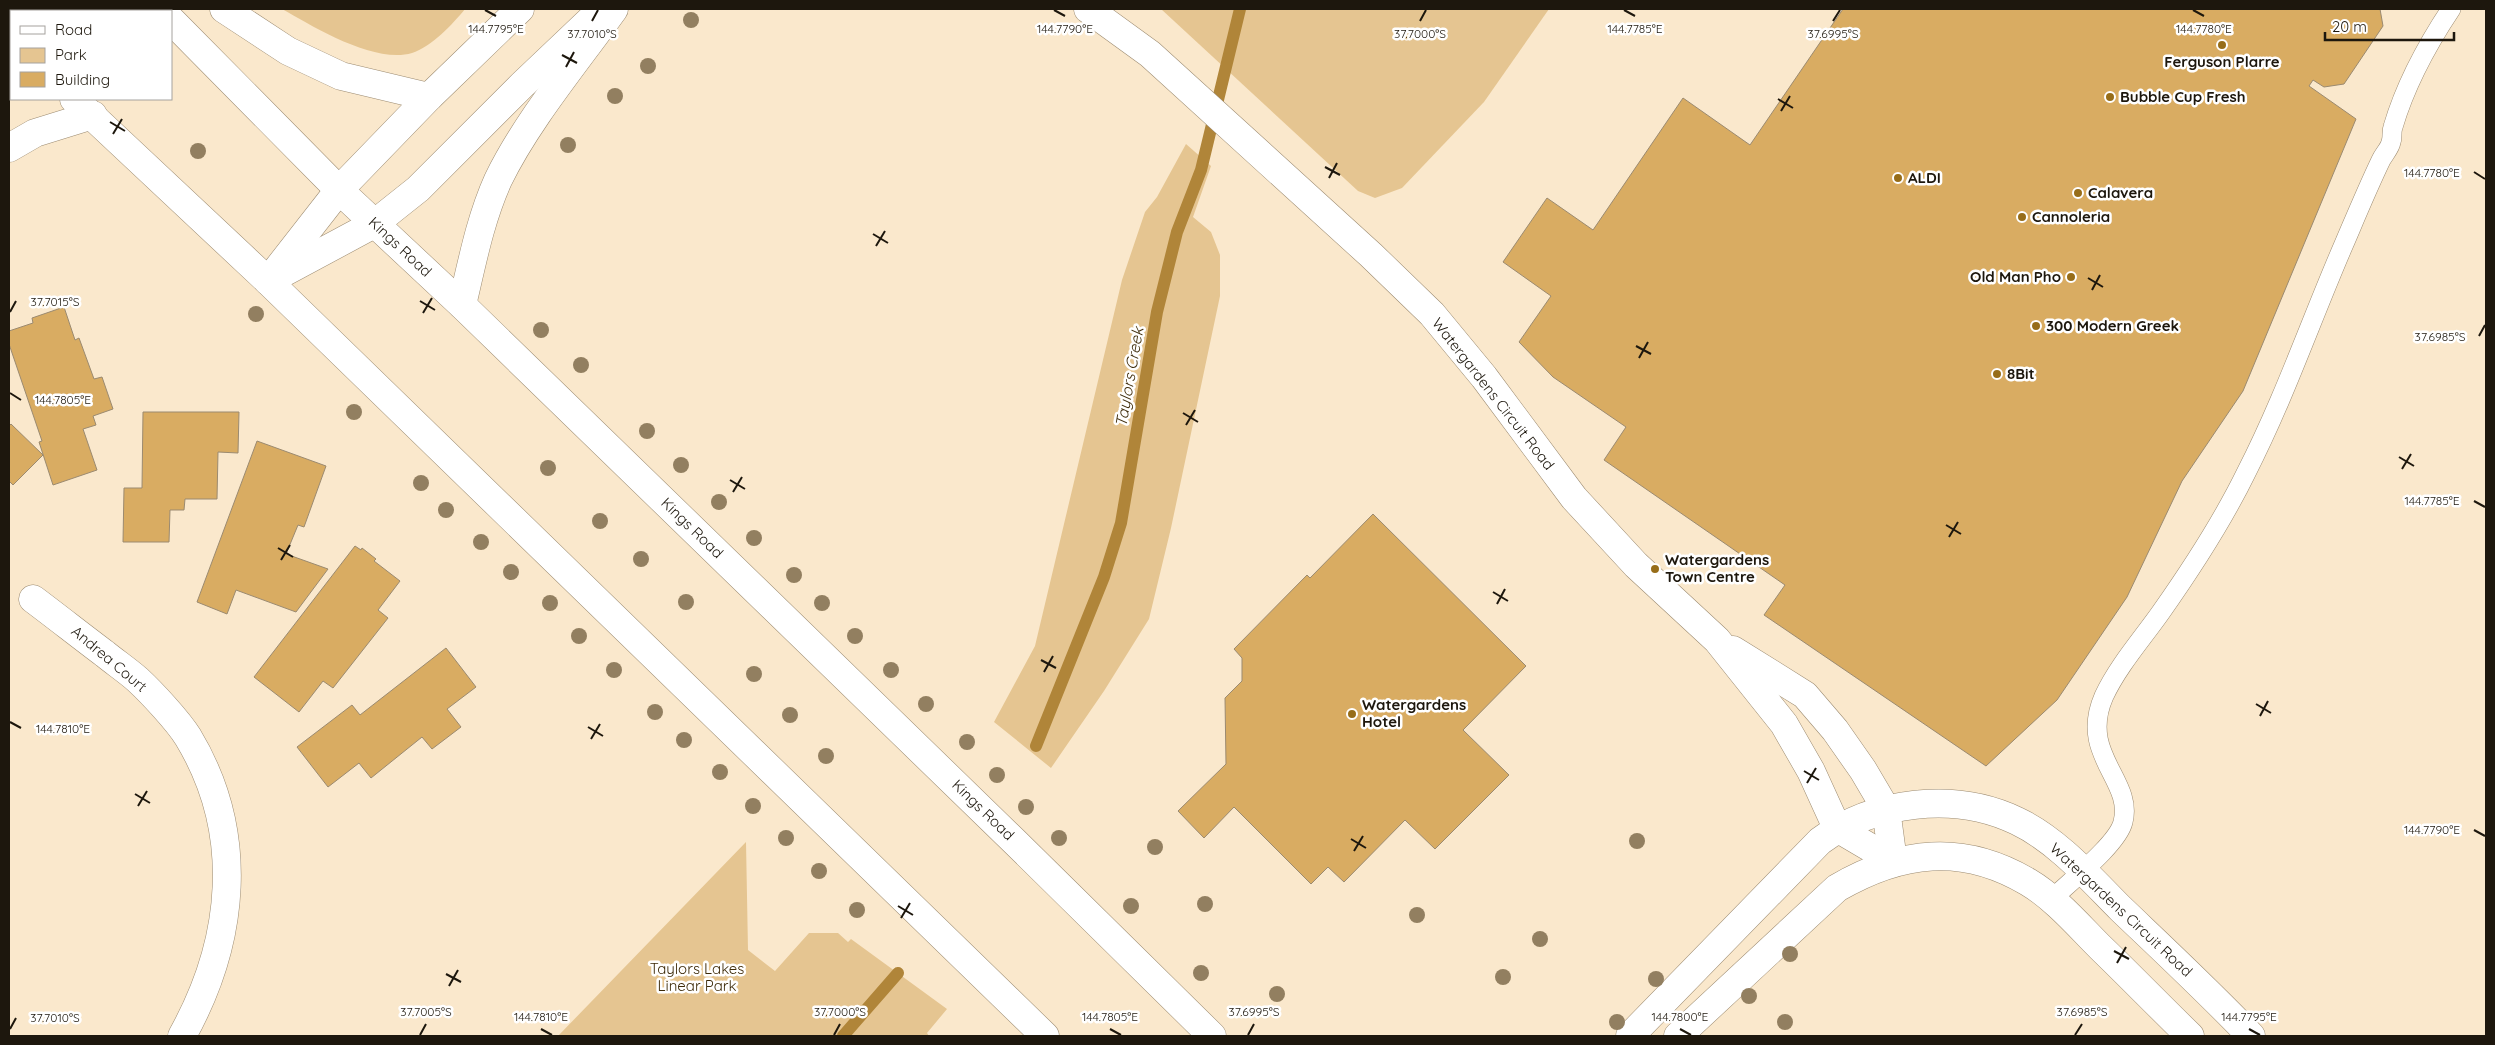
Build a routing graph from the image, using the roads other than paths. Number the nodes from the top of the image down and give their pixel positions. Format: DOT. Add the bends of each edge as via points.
graph roads {
  1 [pos="224,9"];
  2 [pos="520,9"];
  3 [pos="602,9"];
  4 [pos="614,9"];
  5 [pos="1088,9"];
  6 [pos="1116,9"];
  7 [pos="2451,9"];
  8 [pos="172,21"];
  9 [pos="1150,54"];
  10 [pos="429,97"];
  11 [pos="84,107"];
  12 [pos="9,148"];
  13 [pos="339,190"];
  14 [pos="374,224"];
  15 [pos="268,281"];
  16 [pos="462,306"];
  17 [pos="33,599"];
  18 [pos="1717,640"];
  19 [pos="1886,809"];
  20 [pos="1837,828"];
  21 [pos="1893,861"];
  22 [pos="2082,870"];
  23 [pos="2051,900"];
  24 [pos="182,1036"];
  25 [pos="1044,1036"];
  26 [pos="1212,1036"];
  27 [pos="1630,1036"];
  28 [pos="1678,1036"];
  29 [pos="2190,1036"];
  30 [pos="2251,1036"];
  1 -- 10 [label="street" via="288,51 341,76"];
  2 -- 10 [label="street"];
  3 -- 14 [label="street" via="418,189"];
  4 -- 16 [label="street" via="519,142 498,181 484,216"];
  5 -- 9 [label="street, Watergardens Circuit Road"];
  6 -- 9 [label="street, Watergardens Circuit Road"];
  7 -- 22 [label="lane" via="2408,87 2392,130 2391,142 2356,216 2246,475 2192,568 2115,677 2104,698 2096,737 2122,794 2123,823 2115,837"];
  8 -- 13 [label="street, Kings Road"];
  9 -- 18 [label="street, Watergardens Circuit Road" via="1432,314 1484,377 1574,498 1636,565"];
  10 -- 13 [label="street"];
  11 -- 12 [label="street"];
  11 -- 15 [label="street"];
  13 -- 14 [label="street, Kings Road"];
  13 -- 15 [label="street"];
  14 -- 15 [label="street"];
  14 -- 16 [label="street, Kings Road"];
  15 -- 25 [label="street"];
  16 -- 26 [label="street, Kings Road"];
  17 -- 24 [label="street, Andrea Court" via="138,680 188,736 212,785 228,854 226,902 214,965 198,1008"];
  18 -- 19 [label="street, Watergardens Circuit Road" via="1805,695 1835,730"];
  18 -- 20 [label="street, Watergardens Circuit Road" via="1784,724 1811,771"];
  19 -- 20 [label="street, Watergardens Circuit Road"];
  19 -- 21 [label="street, Watergardens Circuit Road"];
  19 -- 22 [label="street, Watergardens Circuit Road" via="1942,804 1994,812 2032,830"];
  20 -- 21 [label="street"];
  20 -- 27 [label="street" via="1728,933"];
  21 -- 23 [label="street" via="1954,857 1981,862 2029,882"];
  21 -- 28 [label="street" via="1865,872 1824,899"];
  22 -- 23 [label="lane"];
  22 -- 30 [label="street, Watergardens Circuit Road"];
  23 -- 29 [label="street"];
}
